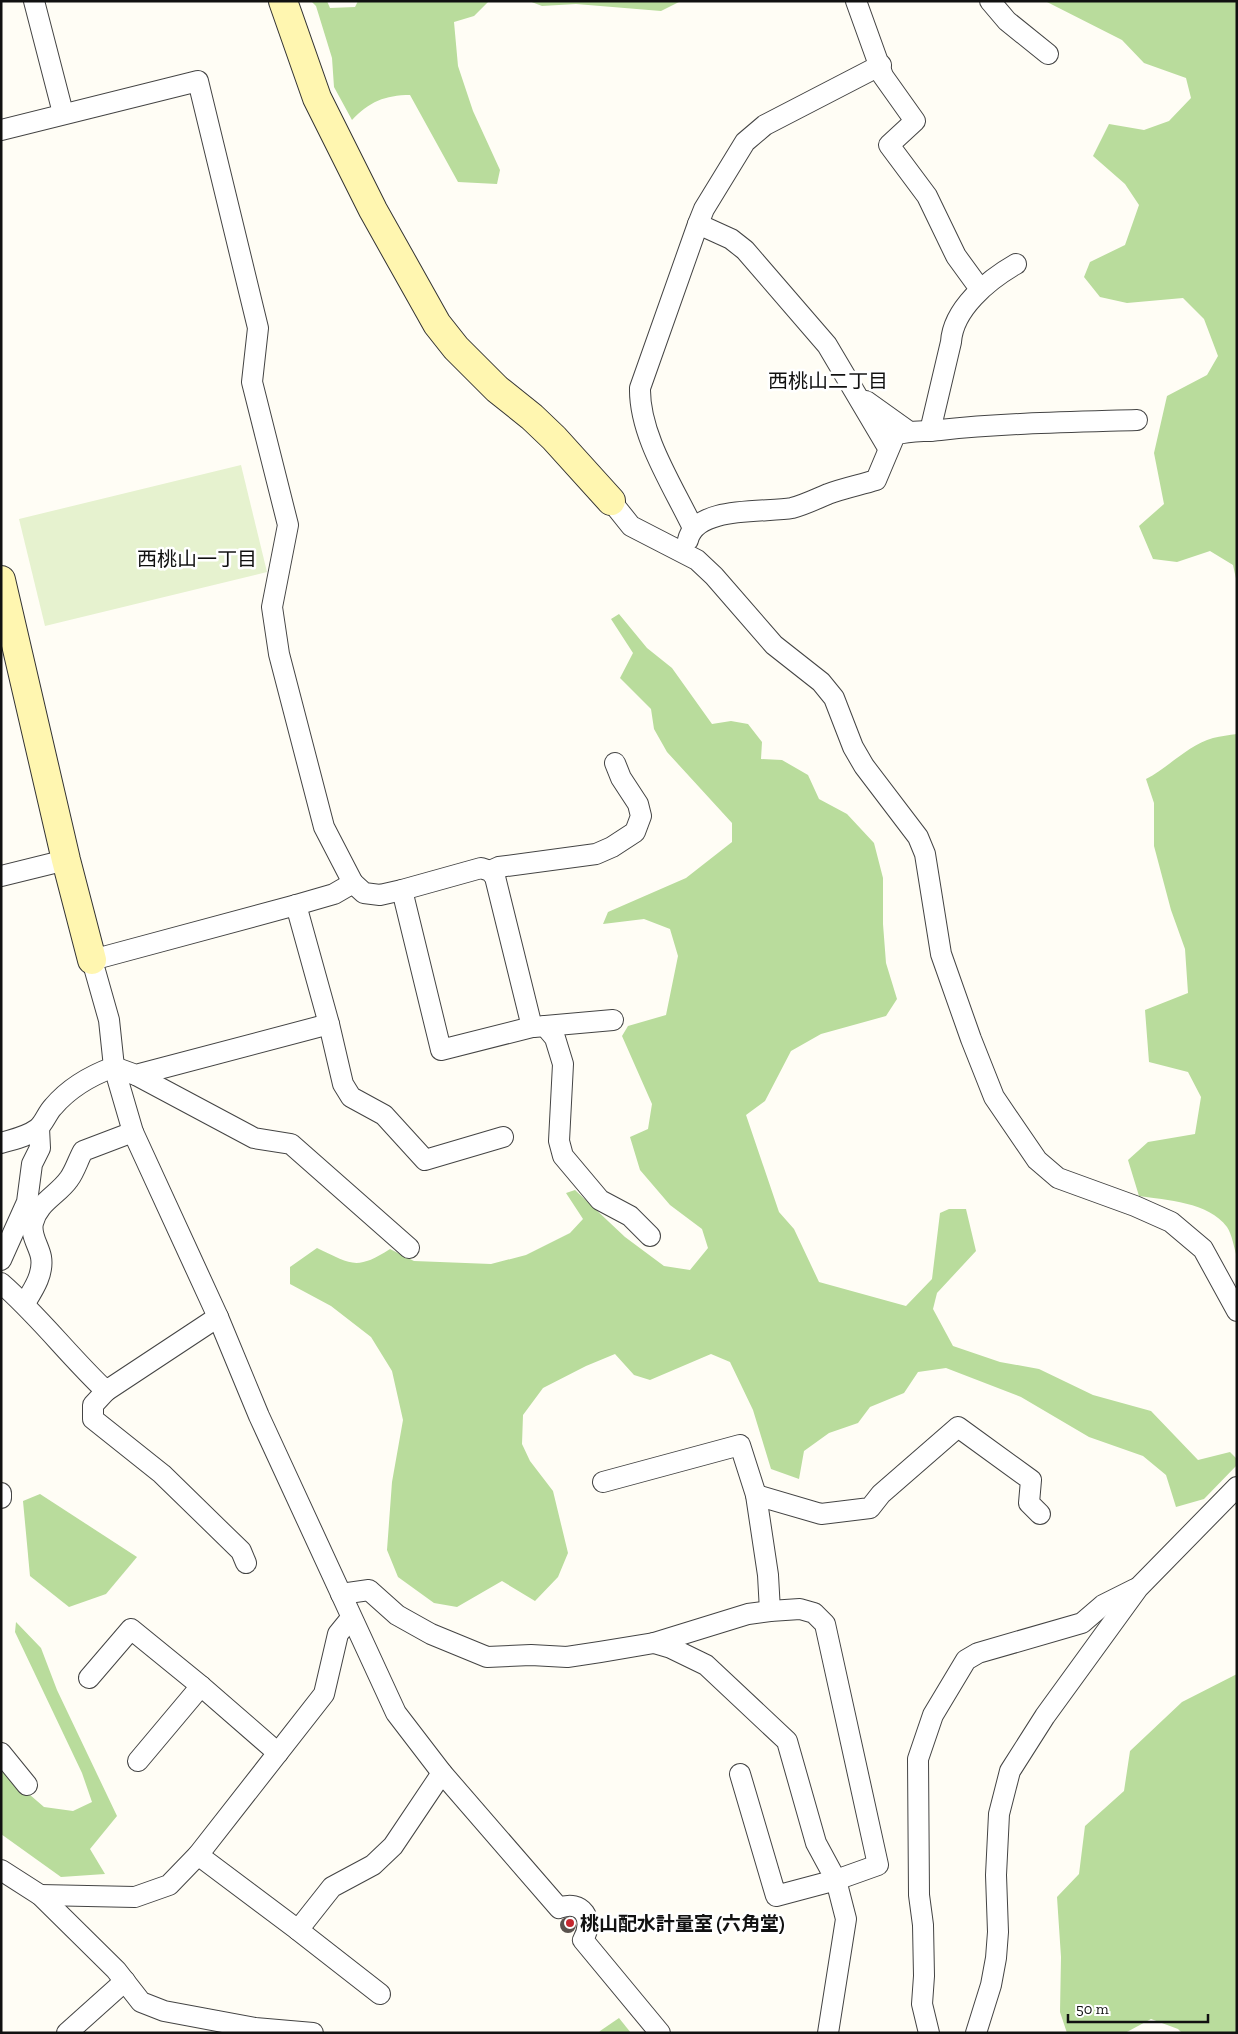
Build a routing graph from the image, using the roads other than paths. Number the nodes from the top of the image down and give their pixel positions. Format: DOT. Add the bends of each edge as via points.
graph roads {
  1 [pos="34,1"];
  2 [pos="283,1"];
  3 [pos="856,1"];
  4 [pos="990,1"];
  5 [pos="1048,54"];
  6 [pos="881,66"];
  7 [pos="62,113"];
  8 [pos="1,130"];
  9 [pos="698,224"];
  10 [pos="1016,264"];
  11 [pos="980,289"];
  12 [pos="851,388"];
  13 [pos="1137,420"];
  14 [pos="908,431"];
  15 [pos="930,431"];
  16 [pos="888,448"];
  17 [pos="611,501"];
  18 [pos="693,528"];
  19 [pos="685,554"];
  20 [pos="1,580"];
  21 [pos="615,762"];
  22 [pos="66,860"];
  23 [pos="490,871"];
  24 [pos="1,876"];
  25 [pos="353,883"];
  26 [pos="402,890"];
  27 [pos="296,905"];
  28 [pos="92,960"];
  29 [pos="613,1020"];
  30 [pos="329,1024"];
  31 [pos="539,1027"];
  32 [pos="114,1067"];
  33 [pos="136,1075"];
  34 [pos="39,1128"];
  35 [pos="133,1132"];
  36 [pos="503,1137"];
  37 [pos="1,1143"];
  38 [pos="650,1236"];
  39 [pos="409,1248"];
  40 [pos="1,1260"];
  41 [pos="1,1283"];
  42 [pos="25,1303"];
  43 [pos="1237,1311"];
  44 [pos="218,1318"];
  45 [pos="106,1391"];
  46 [pos="604,1482"];
  47 [pos="1237,1487"];
  48 [pos="1,1493"];
  49 [pos="756,1495"];
  50 [pos="1,1498"];
  51 [pos="1040,1514"];
  52 [pos="246,1563"];
  53 [pos="1138,1588"];
  54 [pos="340,1594"];
  55 [pos="770,1612"];
  56 [pos="351,1618"];
  57 [pos="654,1643"];
  58 [pos="89,1678"];
  59 [pos="201,1686"];
  60 [pos="1,1752"];
  61 [pos="278,1753"];
  62 [pos="138,1760"];
  63 [pos="442,1773"];
  64 [pos="740,1774"];
  65 [pos="27,1785"];
  66 [pos="198,1855"];
  67 [pos="1,1870"];
  68 [pos="836,1880"];
  69 [pos="40,1895"];
  70 [pos="298,1930"];
  71 [pos="125,1982"];
  72 [pos="380,1994"];
  73 [pos="981,2031"];
  74 [pos="67,2033"];
  75 [pos="312,2033"];
  76 [pos="660,2033"];
  77 [pos="828,2033"];
  78 [pos="929,2033"];
  1 -- 7 [label="street"];
  2 -- 17 [label="street" via="317,98 373,210 437,324 456,348 497,388 554,438"];
  3 -- 6 [label="street"];
  4 -- 5 [label="street" via="1007,21"];
  6 -- 9 [label="street" via="765,126 752,137 736,156"];
  6 -- 11 [label="street" via="883,76 915,121 889,145 927,196 956,256"];
  7 -- 8 [label="street"];
  7 -- 25 [label="street" via="198,81 258,328 252,382 288,525 272,607 280,654 324,827"];
  9 -- 12 [label="street" via="732,239 745,250 827,345"];
  9 -- 18 [label="street" via="640,388 639,407 651,442"];
  10 -- 11 [label="street"];
  11 -- 15 [label="street" via="951,328 951,342"];
  12 -- 14 [label="street"];
  12 -- 16 [label="street"];
  13 -- 15 [label="street" via="989,425"];
  14 -- 15 [label="street"];
  14 -- 16 [label="street" via="895,435"];
  16 -- 18 [label="street" via="876,480 791,508 739,510"];
  17 -- 19 [label="street" via="632,526"];
  18 -- 19 [label="street"];
  19 -- 43 [label="street" via="698,560 714,576 774,645 821,682 834,698 864,766 918,837 925,854 941,954 994,1097 1016,1133 1036,1160 1058,1178 1134,1206 1177,1228 1203,1249"];
  20 -- 22 [label="street"];
  21 -- 23 [label="street" via="638,804 641,816 635,832 596,854 499,867"];
  22 -- 24 [label="street"];
  22 -- 28 [label="street"];
  23 -- 26 [label="street" via="481,868"];
  23 -- 31 [label="street" via="495,877"];
  25 -- 26 [label="street" via="364,893 380,895"];
  25 -- 27 [label="street" via="334,894"];
  26 -- 31 [label="street" via="441,1050"];
  27 -- 28 [label="street"];
  27 -- 30 [label="street"];
  28 -- 32 [label="street" via="109,1020"];
  29 -- 31 [label="street"];
  30 -- 33 [label="street"];
  30 -- 36 [label="street" via="342,1084 351,1097 384,1115 425,1160"];
  31 -- 38 [label="street" via="555,1038 564,1064 559,1141 563,1156 600,1200 630,1216"];
  32 -- 33 [label="street"];
  32 -- 34 [label="street" via="97,1073 72,1090 53,1107"];
  32 -- 35 [label="street"];
  33 -- 39 [label="street" via="254,1138 292,1144"];
  34 -- 37 [label="street" via="19,1139"];
  34 -- 40 [label="street" via="40,1148 32,1164 27,1202"];
  35 -- 42 [label="street" via="83,1152 70,1178 39,1211 32,1225 41,1257 39,1280"];
  35 -- 44 [label="street"];
  41 -- 42 [label="street"];
  42 -- 45 [label="street"];
  44 -- 45 [label="street"];
  44 -- 54 [label="street"];
  45 -- 52 [label="street" via="93,1405 92,1419 162,1474 241,1551"];
  46 -- 49 [label="street" via="740,1445"];
  47 -- 53 [label="street"];
  48 -- 50 [label="street"];
  49 -- 51 [label="street" via="821,1514 870,1508 881,1494 958,1427 1031,1480 1029,1503"];
  49 -- 55 [label="street"];
  53 -- 73 [label="street" via="1045,1716 1010,1771 999,1814 996,1958"];
  53 -- 78 [label="street" via="1103,1605 1082,1623 978,1653 966,1660 933,1715 918,1759 922,2004"];
  54 -- 56 [label="street"];
  54 -- 57 [label="street" via="369,1590 397,1614 430,1634 487,1657 567,1657"];
  55 -- 57 [label="street" via="748,1614"];
  55 -- 68 [label="street" via="800,1609 814,1613 825,1624 878,1865"];
  56 -- 61 [label="street" via="338,1634 324,1694"];
  56 -- 63 [label="street" via="396,1713"];
  57 -- 68 [label="street" via="706,1666 787,1742 816,1843"];
  58 -- 59 [label="street" via="131,1629"];
  59 -- 61 [label="street"];
  59 -- 62 [label="street"];
  60 -- 65 [label="street"];
  61 -- 66 [label="street"];
  63 -- 70 [label="street" via="392,1846 373,1865 332,1887"];
  63 -- 76 [label="street" via="559,1908 574,1906 583,1912 589,1921 589,1930 583,1940"];
  64 -- 68 [label="street" via="776,1896"];
  66 -- 69 [label="street" via="169,1884 135,1897"];
  66 -- 70 [label="street"];
  67 -- 69 [label="street"];
  68 -- 77 [label="street" via="846,1918"];
  69 -- 71 [label="street"];
  70 -- 72 [label="street"];
  71 -- 74 [label="street"];
  71 -- 75 [label="street" via="141,2002 164,2011 254,2028"];
}
